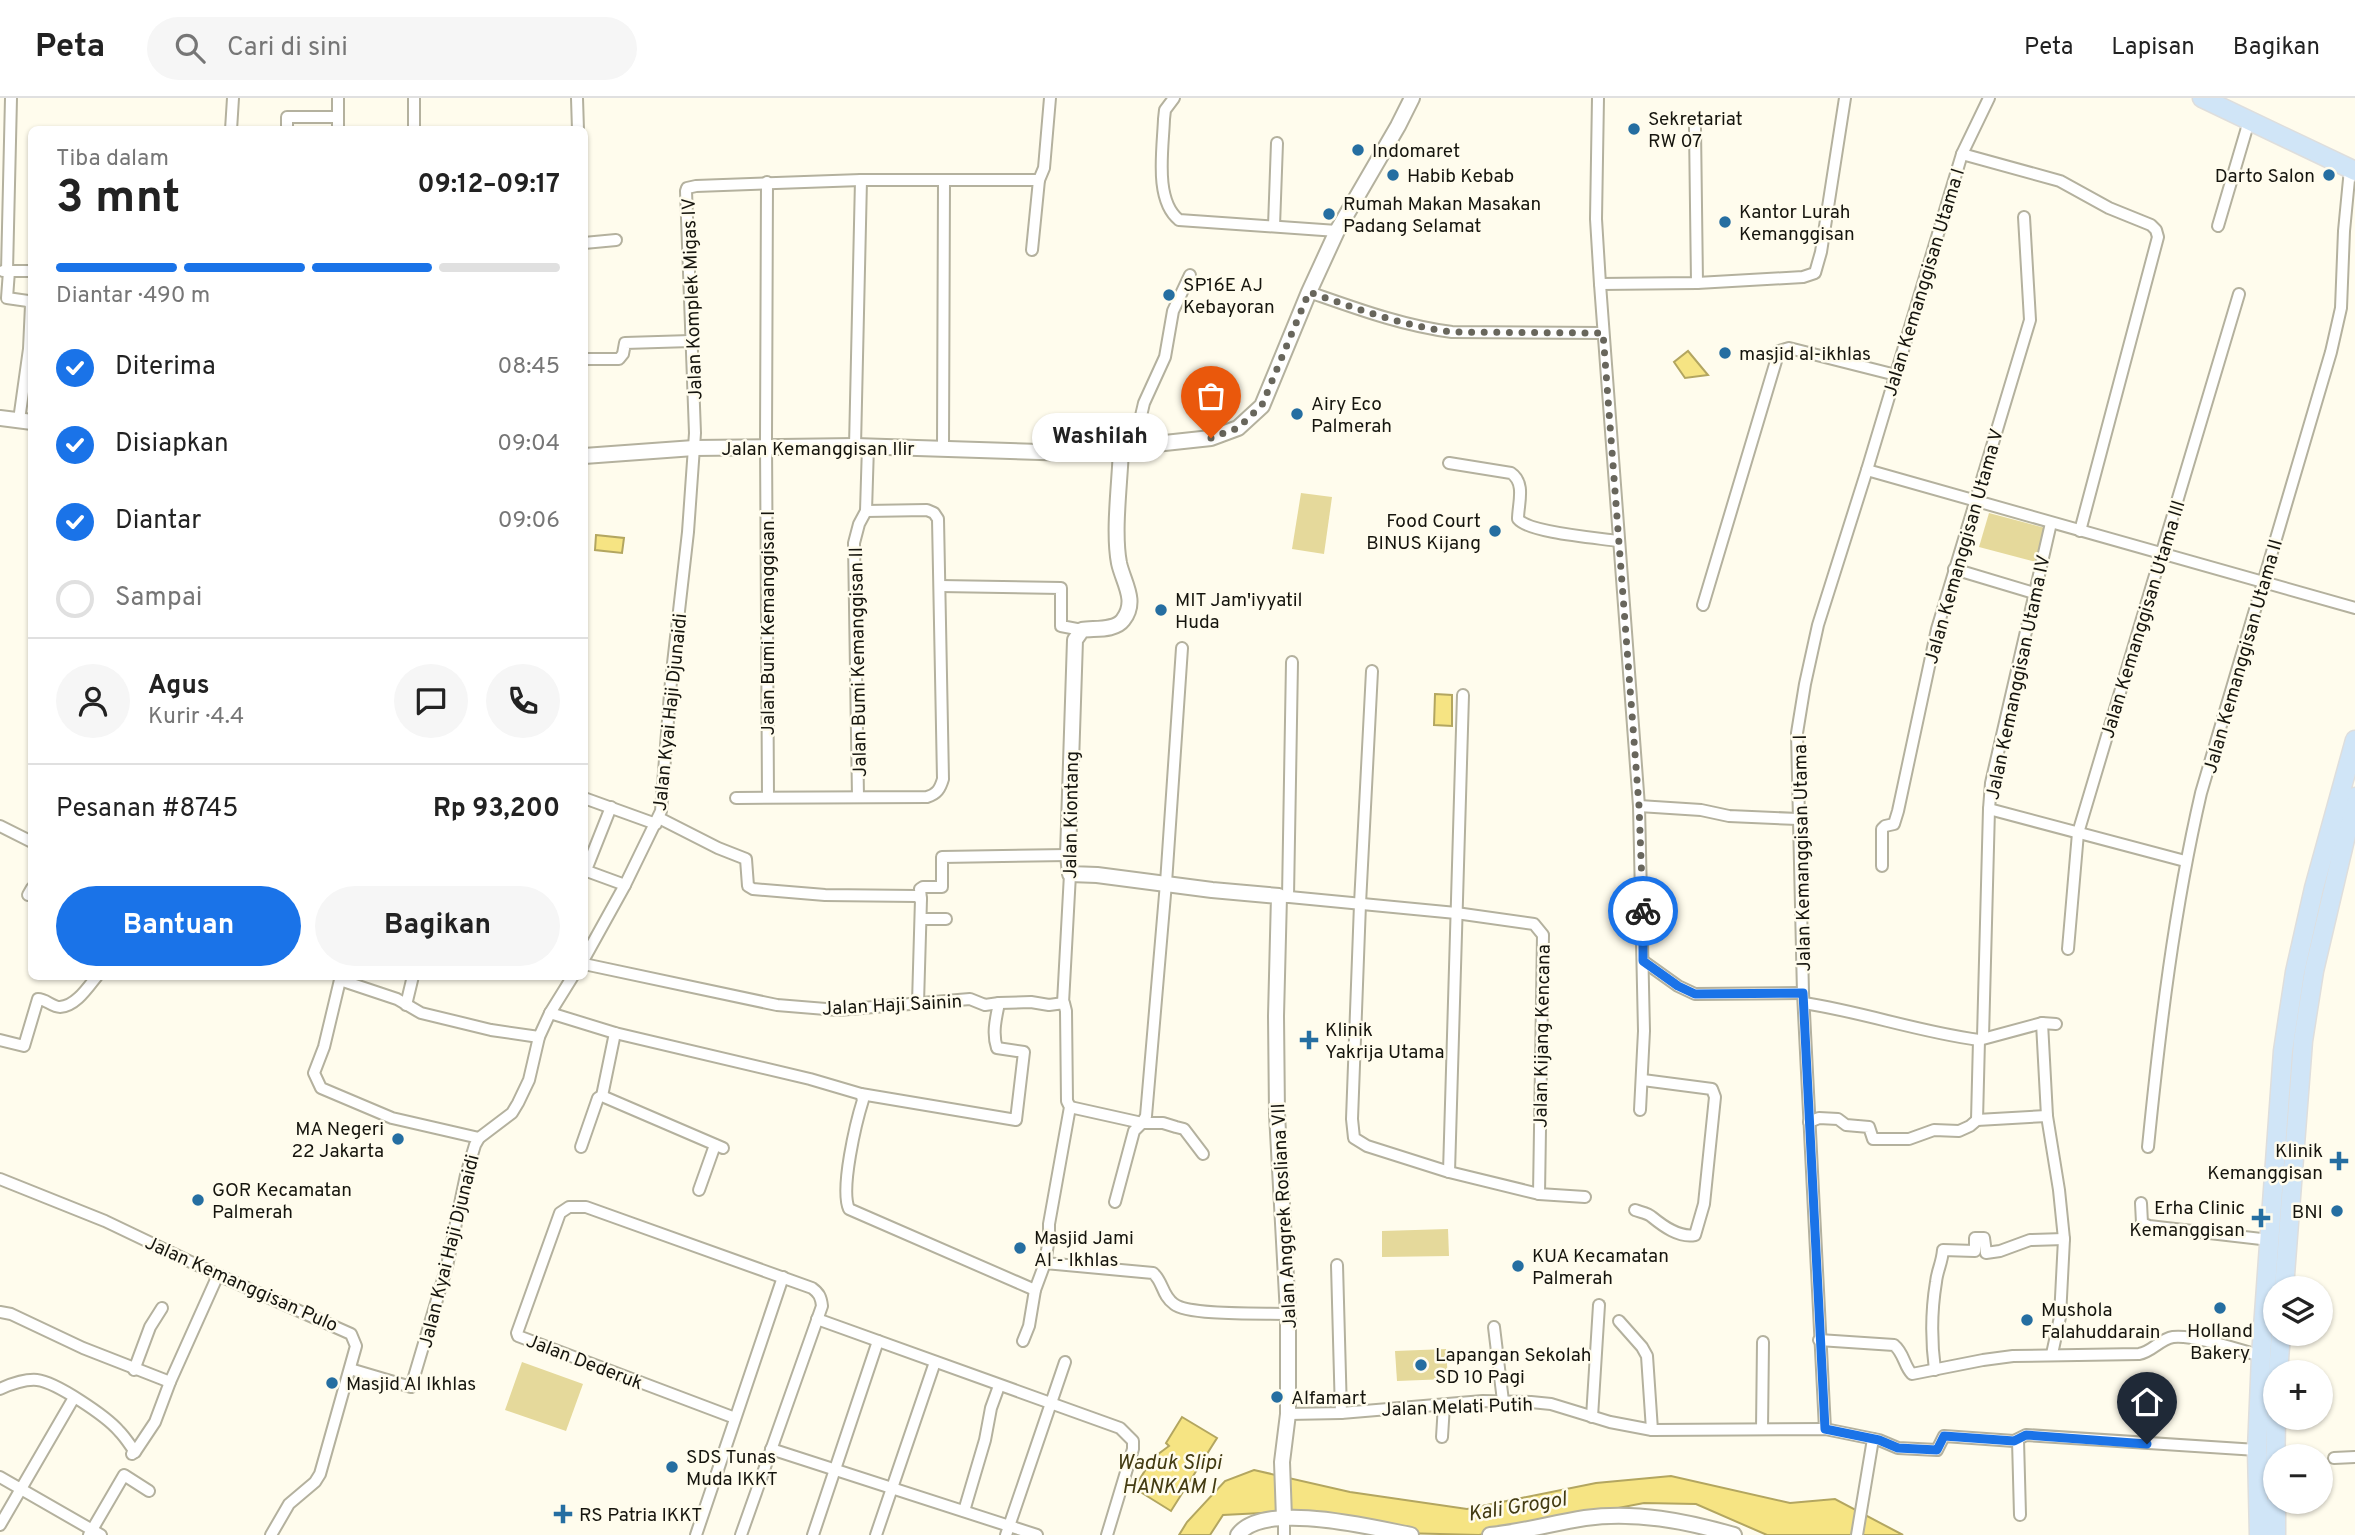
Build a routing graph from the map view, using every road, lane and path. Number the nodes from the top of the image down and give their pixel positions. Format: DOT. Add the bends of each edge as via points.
graph roads {
  1 [pos="11,98"];
  2 [pos="233,98"];
  3 [pos="338,98"];
  4 [pos="414,98"];
  5 [pos="577,98"];
  6 [pos="1050,98"];
  7 [pos="1174,98"];
  8 [pos="1412,98"];
  9 [pos="1598,98"];
  10 [pos="1845,98"];
  11 [pos="1989,98"];
  12 [pos="2202,98"];
  13 [pos="338,117"];
  14 [pos="2249,121"];
  15 [pos="231,126"];
  16 [pos="287,126"];
  17 [pos="338,126"];
  18 [pos="414,126"];
  19 [pos="578,126"];
  20 [pos="1695,128"];
  21 [pos="1277,143"];
  22 [pos="1962,154"];
  23 [pos="2353,170"];
  24 [pos="1041,176"];
  25 [pos="860,180"];
  26 [pos="944,181"];
  27 [pos="767,182"];
  28 [pos="2024,217"];
  29 [pos="1275,226"];
  30 [pos="2218,226"];
  31 [pos="1338,231"];
  32 [pos="616,240"];
  33 [pos="588,243"];
  34 [pos="1032,250"];
  35 [pos="5,271"];
  36 [pos="28,271"];
  37 [pos="1190,275"];
  38 [pos="1600,284"];
  39 [pos="1697,284"];
  40 [pos="1309,292"];
  41 [pos="2239,294"];
  42 [pos="28,300"];
  43 [pos="1603,333"];
  44 [pos="691,341"];
  45 [pos="588,359"];
  46 [pos="28,367"];
  47 [pos="1896,375"];
  48 [pos="0,418"];
  49 [pos="25,421"];
  50 [pos="862,446"];
  51 [pos="1127,447"];
  52 [pos="694,448"];
  53 [pos="766,448"];
  54 [pos="943,448"];
  55 [pos="588,456"];
  56 [pos="1449,463"];
  57 [pos="1867,470"];
  58 [pos="1974,501"];
  59 [pos="866,511"];
  60 [pos="2051,523"];
  61 [pos="2080,531"];
  62 [pos="1618,541"];
  63 [pos="2162,555"];
  64 [pos="1954,569"];
  65 [pos="2263,584"];
  66 [pos="940,586"];
  67 [pos="2034,593"];
  68 [pos="1703,605"];
  69 [pos="2355,608"];
  70 [pos="1082,630"];
  71 [pos="1182,648"];
  72 [pos="1292,662"];
  73 [pos="1372,671"];
  74 [pos="1463,695"];
  75 [pos="2355,740"];
  76 [pos="768,797"];
  77 [pos="858,797"];
  78 [pos="2355,797"];
  79 [pos="588,798"];
  80 [pos="736,798"];
  81 [pos="1639,806"];
  82 [pos="611,807"];
  83 [pos="1989,808"];
  84 [pos="1798,819"];
  85 [pos="2352,819"];
  86 [pos="657,821"];
  87 [pos="0,826"];
  88 [pos="2078,833"];
  89 [pos="28,840"];
  90 [pos="1068,855"];
  91 [pos="2185,861"];
  92 [pos="588,863"];
  93 [pos="1882,866"];
  94 [pos="588,871"];
  95 [pos="1070,874"];
  96 [pos="1166,883"];
  97 [pos="625,885"];
  98 [pos="1284,896"];
  99 [pos="921,899"];
  100 [pos="1360,904"];
  101 [pos="1456,913"];
  102 [pos="922,919"];
  103 [pos="946,919"];
  104 [pos="588,945"];
  105 [pos="2068,949"];
  106 [pos="1643,961"];
  107 [pos="588,963"];
  108 [pos="93,980"];
  109 [pos="335,980"];
  110 [pos="341,980"];
  111 [pos="412,980"];
  112 [pos="571,980"];
  113 [pos="1804,998"];
  114 [pos="918,1003"];
  115 [pos="999,1003"];
  116 [pos="1063,1003"];
  117 [pos="406,1005"];
  118 [pos="550,1013"];
  119 [pos="2042,1023"];
  120 [pos="2056,1024"];
  121 [pos="615,1033"];
  122 [pos="539,1037"];
  123 [pos="1981,1038"];
  124 [pos="0,1040"];
  125 [pos="1643,1080"];
  126 [pos="861,1094"];
  127 [pos="602,1096"];
  128 [pos="1070,1107"];
  129 [pos="1640,1110"];
  130 [pos="2046,1116"];
  131 [pos="1977,1120"];
  132 [pos="1809,1122"];
  133 [pos="1143,1123"];
  134 [pos="479,1138"];
  135 [pos="582,1147"];
  136 [pos="2148,1147"];
  137 [pos="1203,1154"];
  138 [pos="1449,1172"];
  139 [pos="0,1179"];
  140 [pos="699,1190"];
  141 [pos="1539,1194"];
  142 [pos="1585,1197"];
  143 [pos="1115,1202"];
  144 [pos="2141,1203"];
  145 [pos="1635,1210"];
  146 [pos="2064,1239"];
  147 [pos="2270,1240"];
  148 [pos="1045,1263"];
  149 [pos="1337,1265"];
  150 [pos="218,1275"];
  151 [pos="2285,1276"];
  152 [pos="783,1277"];
  153 [pos="1035,1290"];
  154 [pos="1599,1305"];
  155 [pos="162,1308"];
  156 [pos="0,1312"];
  157 [pos="1288,1314"];
  158 [pos="817,1319"];
  159 [pos="1619,1321"];
  160 [pos="1493,1327"];
  161 [pos="1819,1340"];
  162 [pos="878,1341"];
  163 [pos="1023,1341"];
  164 [pos="1763,1342"];
  165 [pos="2052,1354"];
  166 [pos="2261,1356"];
  167 [pos="935,1362"];
  168 [pos="1065,1362"];
  169 [pos="350,1369"];
  170 [pos="134,1370"];
  171 [pos="1935,1370"];
  172 [pos="170,1382"];
  173 [pos="999,1386"];
  174 [pos="0,1389"];
  175 [pos="72,1401"];
  176 [pos="1503,1401"];
  177 [pos="1050,1404"];
  178 [pos="1444,1405"];
  179 [pos="1341,1413"];
  180 [pos="1289,1414"];
  181 [pos="1592,1417"];
  182 [pos="734,1418"];
  183 [pos="1762,1429"];
  184 [pos="1825,1429"];
  185 [pos="1651,1430"];
  186 [pos="1441,1437"];
  187 [pos="1873,1439"];
  188 [pos="2018,1440"];
  189 [pos="771,1449"];
  190 [pos="2257,1450"];
  191 [pos="2355,1457"];
  192 [pos="2334,1458"];
  193 [pos="835,1469"];
  194 [pos="0,1477"];
  195 [pos="892,1488"];
  196 [pos="20,1489"];
  197 [pos="149,1491"];
  198 [pos="964,1511"];
  199 [pos="2276,1514"];
  200 [pos="1284,1515"];
  201 [pos="2020,1515"];
  202 [pos="0,1525"];
  203 [pos="1688,1529"];
  204 [pos="1007,1530"];
  205 [pos="94,1533"];
  206 [pos="271,1535"];
  207 [pos="695,1535"];
  208 [pos="741,1535"];
  209 [pos="813,1535"];
  210 [pos="876,1535"];
  211 [pos="1037,1535"];
  212 [pos="1107,1535"];
  213 [pos="1238,1535"];
  214 [pos="1284,1535"];
  215 [pos="1411,1535"];
  216 [pos="1490,1535"];
  217 [pos="1734,1535"];
  218 [pos="1857,1535"];
  219 [pos="2259,1535"];
  220 [pos="2276,1535"];
  1 -- 35 [label="street"];
  2 -- 15 [label="street"];
  3 -- 13 [label="street"];
  4 -- 18 [label="street"];
  5 -- 19 [label="street"];
  6 -- 24 [label="street"];
  7 -- 29 [label="street" via="1164,119 1163,196 1171,214 1179,220"];
  8 -- 31 [label="street, Jalan Kemanggisan Ilir"];
  9 -- 38 [label="street"];
  10 -- 39 [label="street" via="1815,273"];
  11 -- 22 [label="street, Jalan Kemanggisan Utama I"];
  12 -- 14 [label="main road"];
  13 -- 16 [label="street" via="288,117"];
  13 -- 17 [label="street"];
  14 -- 23 [label="main road"];
  14 -- 30 [label="street"];
  20 -- 39 [label="street"];
  21 -- 29 [label="street"];
  22 -- 47 [label="street, Jalan Kemanggisan Utama I"];
  22 -- 61 [label="street" via="2060,181 2156,230 2158,237"];
  23 -- 65 [label="street, Jalan Kemanggisan Utama II" via="2344,231 2341,308"];
  24 -- 26 [label="street"];
  24 -- 34 [label="street"];
  25 -- 26 [label="street"];
  25 -- 27 [label="street"];
  25 -- 50 [label="street, Jalan Bumi Kemanggisan II"];
  26 -- 54 [label="street"];
  27 -- 44 [label="street, Jalan Komplek Migas IV" via="687,188"];
  27 -- 53 [label="street, Jalan Bumi Kemanggisan I"];
  28 -- 58 [label="street, Jalan Kemanggisan Utama V" via="2030,320"];
  29 -- 31 [label="street"];
  31 -- 40 [label="street, Jalan Kemanggisan Ilir"];
  32 -- 33 [label="street"];
  35 -- 36 [label="street"];
  35 -- 42 [label="street" via="7,298"];
  37 -- 51 [label="street" via="1173,311 1165,357"];
  38 -- 39 [label="street"];
  38 -- 43 [label="street"];
  40 -- 43 [label="street" via="1430,329"];
  40 -- 51 [label="street, Jalan Kemanggisan Ilir" via="1262,405 1238,428 1211,438"];
  41 -- 63 [label="street, Jalan Kemanggisan Utama III"];
  43 -- 62 [label="street"];
  44 -- 45 [label="street" via="625,342 619,359"];
  44 -- 52 [label="street, Jalan Komplek Migas IV"];
  46 -- 49 [label="street"];
  47 -- 57 [label="street, Jalan Kemanggisan Utama I"];
  47 -- 68 [label="street" via="1789,348 1779,351"];
  48 -- 49 [label="street"];
  50 -- 53 [label="street, Jalan Kemanggisan Ilir"];
  50 -- 54 [label="street, Jalan Kemanggisan Ilir"];
  50 -- 59 [label="street, Jalan Bumi Kemanggisan II"];
  51 -- 54 [label="street, Jalan Kemanggisan Ilir" via="1072,453"];
  51 -- 70 [label="street" via="1116,543 1129,606 1117,626"];
  52 -- 53 [label="street, Jalan Kemanggisan Ilir"];
  52 -- 55 [label="street, Jalan Kemanggisan Ilir"];
  52 -- 86 [label="street, Jalan Kyai Haji Djunaidi"];
  53 -- 76 [label="street, Jalan Bumi Kemanggisan I"];
  56 -- 62 [label="street" via="1516,477 1521,524"];
  57 -- 58 [label="street"];
  57 -- 84 [label="street, Jalan Kemanggisan Utama I" via="1818,625 1805,684 1797,733"];
  58 -- 60 [label="street"];
  58 -- 64 [label="street, Jalan Kemanggisan Utama V"];
  59 -- 66 [label="street" via="927,510 937,516"];
  59 -- 77 [label="street, Jalan Bumi Kemanggisan II" via="854,544"];
  60 -- 61 [label="street"];
  60 -- 67 [label="street, Jalan Kemanggisan Utama IV"];
  61 -- 63 [label="street"];
  62 -- 81 [label="street"];
  63 -- 65 [label="street"];
  63 -- 88 [label="street, Jalan Kemanggisan Utama III"];
  64 -- 67 [label="street"];
  64 -- 93 [label="street, Jalan Kemanggisan Utama V" via="1898,811 1894,824 1882,828"];
  65 -- 69 [label="street"];
  65 -- 91 [label="street, Jalan Kemanggisan Utama II"];
  66 -- 70 [label="street" via="1061,588 1061,626"];
  66 -- 77 [label="street" via="943,779 937,792 927,797"];
  67 -- 83 [label="street, Jalan Kemanggisan Utama IV" via="1995,759"];
  70 -- 90 [label="street, Jalan Kiontang" via="1074,640"];
  71 -- 96 [label="street"];
  72 -- 98 [label="street"];
  73 -- 100 [label="street"];
  74 -- 101 [label="street"];
  75 -- 147 [label="main road" via="2295,972 2283,1051"];
  76 -- 77 [label="street"];
  76 -- 80 [label="street"];
  78 -- 85 [label="main road"];
  79 -- 82 [label="street"];
  81 -- 84 [label="street"];
  81 -- 106 [label="street"];
  82 -- 86 [label="street"];
  82 -- 92 [label="street"];
  83 -- 88 [label="street"];
  83 -- 123 [label="street, Jalan Kemanggisan Utama IV"];
  84 -- 113 [label="street, Jalan Kemanggisan Utama I"];
  85 -- 151 [label="main road" via="2317,959 2303,1041"];
  86 -- 97 [label="street, Jalan Kyai Haji Djunaidi"];
  86 -- 99 [label="street" via="746,859 748,886 753,889"];
  87 -- 89 [label="street"];
  88 -- 91 [label="street"];
  88 -- 105 [label="street, Jalan Kemanggisan Utama III"];
  90 -- 95 [label="street, Jalan Kiontang"];
  90 -- 99 [label="street" via="943,857 942,887 920,889"];
  91 -- 136 [label="street, Jalan Kemanggisan Utama II"];
  94 -- 97 [label="street"];
  95 -- 96 [label="street"];
  95 -- 116 [label="street, Jalan Kiontang"];
  96 -- 98 [label="street"];
  96 -- 133 [label="street"];
  97 -- 104 [label="street, Jalan Kyai Haji Djunaidi"];
  98 -- 100 [label="street, Jalan Kijang Kencana"];
  98 -- 157 [label="street, Jalan Anggrek Rosliana VII" via="1276,1016"];
  99 -- 102 [label="street"];
  100 -- 101 [label="street, Jalan Kijang Kencana"];
  100 -- 138 [label="street" via="1352,1132 1367,1146"];
  101 -- 138 [label="street"];
  101 -- 141 [label="street, Jalan Kijang Kencana" via="1534,924 1543,935"];
  102 -- 103 [label="street"];
  102 -- 114 [label="street"];
  106 -- 113 [label="street" via="1695,994"];
  106 -- 125 [label="street"];
  107 -- 114 [label="street, Jalan Haji Sainin" via="777,1005 838,1010"];
  108 -- 124 [label="street" via="63,1006 38,999 24,1046"];
  109 -- 134 [label="street" via="324,1047 314,1073 321,1088 392,1118"];
  110 -- 117 [label="street"];
  111 -- 117 [label="street"];
  112 -- 118 [label="street, Jalan Kyai Haji Djunaidi"];
  113 -- 123 [label="street" via="1908,1027"];
  113 -- 132 [label="street, Jalan Kemanggisan Utama I"];
  114 -- 115 [label="street, Jalan Haji Sainin" via="970,999 985,1005"];
  115 -- 116 [label="street, Jalan Haji Sainin"];
  115 -- 126 [label="street" via="994,1029 997,1048 1024,1052 1016,1120"];
  116 -- 128 [label="street"];
  117 -- 122 [label="street" via="491,1030"];
  118 -- 121 [label="street"];
  118 -- 122 [label="street, Jalan Kyai Haji Djunaidi"];
  119 -- 120 [label="street"];
  119 -- 123 [label="street"];
  119 -- 130 [label="street"];
  121 -- 126 [label="street"];
  121 -- 127 [label="street"];
  122 -- 134 [label="street, Jalan Kyai Haji Djunaidi" via="519,1103"];
  123 -- 131 [label="street, Jalan Kemanggisan Utama IV"];
  125 -- 129 [label="street"];
  125 -- 145 [label="street" via="1712,1089 1715,1097 1704,1204 1695,1235 1672,1230"];
  126 -- 153 [label="street" via="845,1196 849,1209"];
  127 -- 135 [label="street"];
  127 -- 140 [label="street" via="719,1146"];
  128 -- 133 [label="street"];
  128 -- 148 [label="street"];
  130 -- 131 [label="street"];
  130 -- 146 [label="street"];
  131 -- 132 [label="street" via="1959,1131 1934,1130 1909,1139 1873,1139 1869,1126 1846,1125 1838,1119"];
  132 -- 161 [label="street, Jalan Kemanggisan Utama I"];
  133 -- 137 [label="street" via="1184,1129"];
  133 -- 143 [label="street" via="1134,1131"];
  134 -- 169 [label="street, Jalan Kyai Haji Djunaidi" via="411,1387"];
  138 -- 141 [label="street"];
  139 -- 150 [label="street, Jalan Kemanggisan Pulo" via="106,1221"];
  141 -- 142 [label="street"];
  144 -- 147 [label="street" via="2141,1218 2148,1226"];
  146 -- 165 [label="street" via="2060,1317"];
  146 -- 171 [label="street" via="2030,1240 1986,1253 1983,1238 1975,1238 1975,1251 1942,1250 1931,1327"];
  147 -- 166 [label="main road"];
  148 -- 153 [label="street"];
  148 -- 157 [label="street" via="1153,1273 1167,1298 1185,1310"];
  149 -- 179 [label="street"];
  150 -- 169 [label="street, Jalan Kemanggisan Pulo" via="348,1331 356,1346"];
  150 -- 172 [label="street"];
  152 -- 158 [label="street" via="818,1292 822,1306"];
  152 -- 182 [label="street"];
  152 -- 182 [label="street, Jalan Dederuk" via="586,1208 569,1207 560,1213 517,1334"];
  153 -- 163 [label="street"];
  154 -- 181 [label="street"];
  155 -- 170 [label="street"];
  156 -- 170 [label="street"];
  157 -- 180 [label="street, Jalan Anggrek Rosliana VII"];
  158 -- 162 [label="street"];
  158 -- 189 [label="street"];
  159 -- 185 [label="street" via="1647,1356"];
  160 -- 176 [label="street"];
  161 -- 171 [label="street" via="1894,1345 1910,1373"];
  161 -- 184 [label="street, Jalan Kemanggisan Utama I"];
  162 -- 167 [label="street"];
  162 -- 193 [label="street"];
  164 -- 183 [label="street"];
  165 -- 166 [label="street" via="2139,1354 2175,1336"];
  165 -- 171 [label="street"];
  166 -- 190 [label="main road"];
  167 -- 173 [label="street"];
  167 -- 195 [label="street"];
  168 -- 177 [label="street"];
  169 -- 206 [label="street, Jalan Kemanggisan Pulo" via="320,1474 289,1504"];
  170 -- 172 [label="street"];
  172 -- 174 [label="street" via="155,1422 134,1453 112,1424 52,1384 26,1381"];
  173 -- 177 [label="street"];
  173 -- 198 [label="street"];
  175 -- 196 [label="street"];
  176 -- 178 [label="street, Jalan Melati Putih"];
  176 -- 181 [label="street, Jalan Melati Putih" via="1551,1404"];
  177 -- 204 [label="street"];
  177 -- 212 [label="street" via="1120,1428 1133,1441"];
  178 -- 179 [label="street, Jalan Melati Putih"];
  178 -- 186 [label="street"];
  179 -- 180 [label="street, Jalan Melati Putih"];
  180 -- 200 [label="street, Jalan Anggrek Rosliana VII" via="1282,1462"];
  181 -- 185 [label="street, Jalan Melati Putih"];
  182 -- 207 [label="street"];
  183 -- 184 [label="street, Jalan Melati Putih"];
  183 -- 185 [label="street, Jalan Melati Putih"];
  184 -- 187 [label="street, Jalan Melati Putih"];
  187 -- 188 [label="street, Jalan Melati Putih" via="1898,1448 1937,1450 1944,1436"];
  187 -- 218 [label="street"];
  188 -- 190 [label="street" via="2026,1435"];
  188 -- 201 [label="street"];
  189 -- 193 [label="street"];
  189 -- 208 [label="street"];
  190 -- 219 [label="main road"];
  191 -- 192 [label="street"];
  193 -- 195 [label="street"];
  193 -- 209 [label="street"];
  194 -- 196 [label="street"];
  195 -- 198 [label="street"];
  195 -- 210 [label="street"];
  196 -- 202 [label="street"];
  196 -- 205 [label="street"];
  197 -- 205 [label="street" via="124,1475"];
  198 -- 204 [label="street"];
  199 -- 220 [label="main road"];
  200 -- 213 [label="street" via="1258,1521"];
  200 -- 214 [label="street, Jalan Anggrek Rosliana VII"];
  200 -- 215 [label="street"];
  203 -- 216 [label="street" via="1658,1518 1602,1516"];
  203 -- 217 [label="street"];
  204 -- 211 [label="street"];
}
